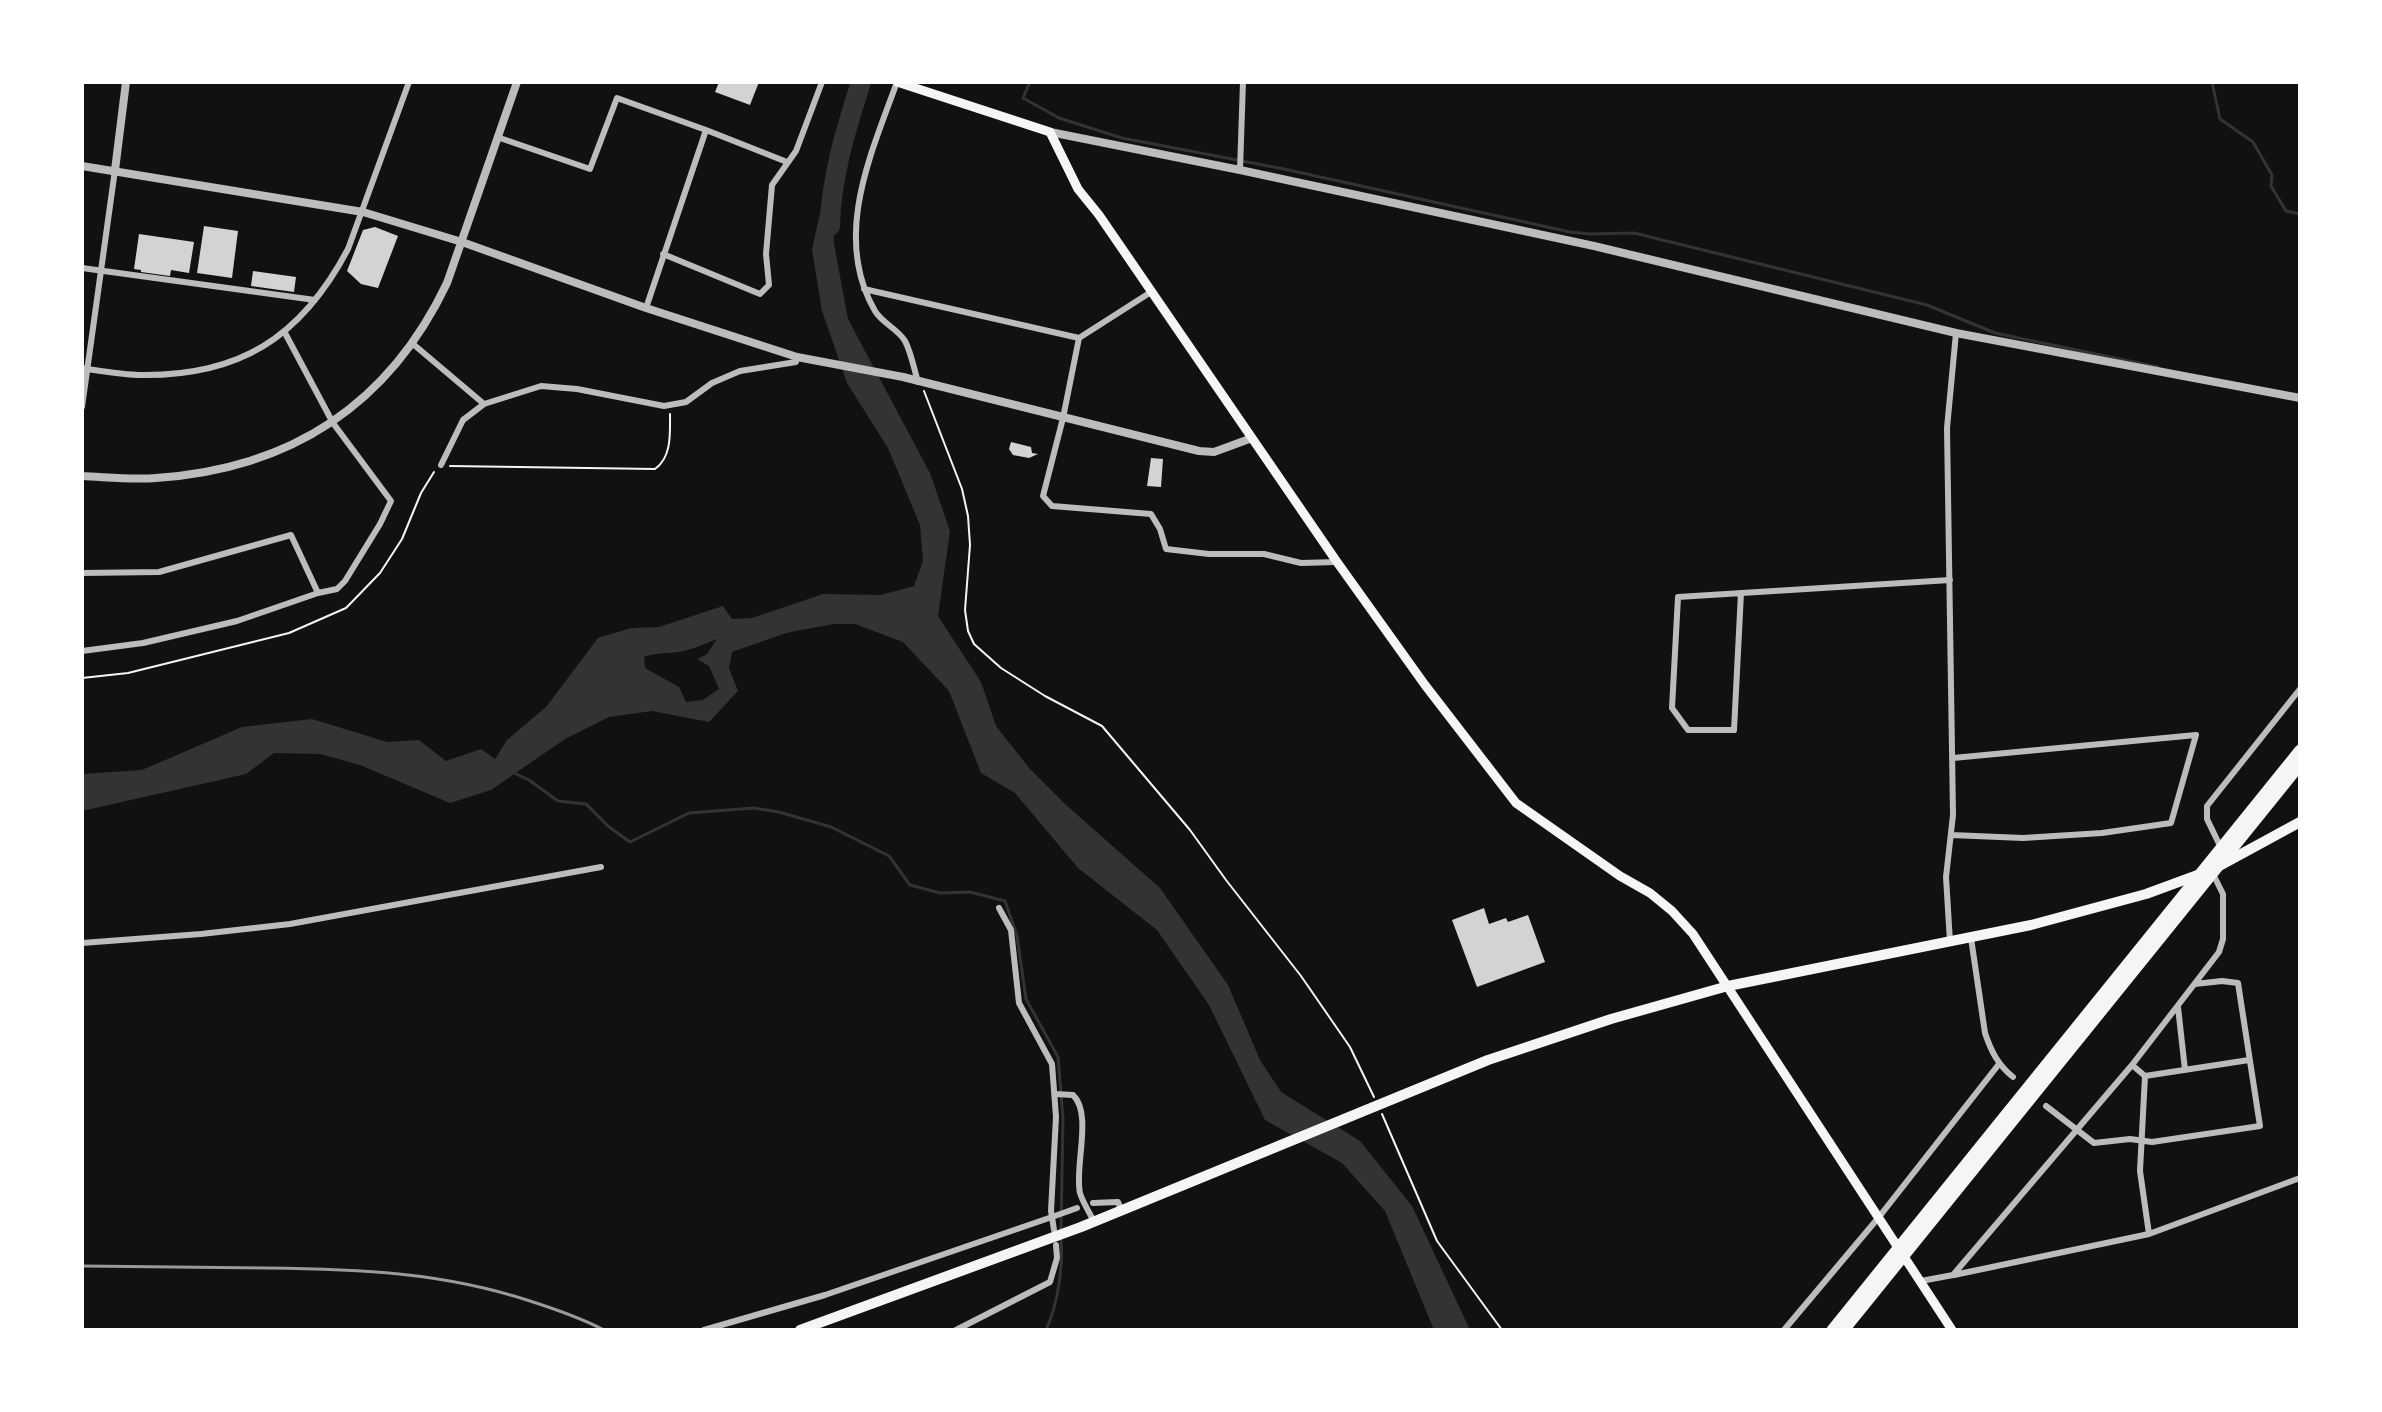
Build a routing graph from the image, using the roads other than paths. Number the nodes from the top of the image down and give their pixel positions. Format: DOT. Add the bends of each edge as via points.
graph roads {
  1 [pos="126,82"];
  2 [pos="409,82"];
  3 [pos="517,82"];
  4 [pos="822,82"];
  5 [pos="897,82"];
  6 [pos="1243,82"];
  7 [pos="706,130"];
  8 [pos="1050,132"];
  9 [pos="497,137"];
  10 [pos="787,162"];
  11 [pos="82,166"];
  12 [pos="115,170"];
  13 [pos="1240,170"];
  14 [pos="363,212"];
  15 [pos="462,242"];
  16 [pos="663,254"];
  17 [pos="82,268"];
  18 [pos="101,270"];
  19 [pos="864,289"];
  20 [pos="1151,292"];
  21 [pos="315,300"];
  22 [pos="646,308"];
  23 [pos="285,333"];
  24 [pos="1956,333"];
  25 [pos="1079,338"];
  26 [pos="413,344"];
  27 [pos="797,357"];
  28 [pos="85,368"];
  29 [pos="920,384"];
  30 [pos="2300,398"];
  31 [pos="484,404"];
  32 [pos="82,407"];
  33 [pos="1063,418"];
  34 [pos="333,423"];
  35 [pos="1252,438"];
  36 [pos="441,465"];
  37 [pos="82,476"];
  38 [pos="1337,562"];
  39 [pos="82,573"];
  40 [pos="1950,580"];
  41 [pos="318,593"];
  42 [pos="1741,593"];
  43 [pos="82,651"];
  44 [pos="2300,689"];
  45 [pos="2300,750"];
  46 [pos="1953,758"];
  47 [pos="2300,765"];
  48 [pos="2300,822"];
  49 [pos="2245,825"];
  50 [pos="1951,835"];
  51 [pos="2228,862"];
  52 [pos="601,867"];
  53 [pos="2211,870"];
  54 [pos="999,908"];
  55 [pos="1971,938"];
  56 [pos="1950,942"];
  57 [pos="82,943"];
  58 [pos="2195,984"];
  59 [pos="1728,986"];
  60 [pos="2178,1007"];
  61 [pos="2249,1060"];
  62 [pos="1999,1064"];
  63 [pos="2132,1065"];
  64 [pos="2185,1070"];
  65 [pos="2145,1076"];
  66 [pos="2013,1077"];
  67 [pos="1055,1094"];
  68 [pos="2046,1106"];
  69 [pos="2077,1130"];
  70 [pos="2141,1140"];
  71 [pos="2300,1178"];
  72 [pos="1093,1203"];
  73 [pos="1074,1209"];
  74 [pos="1121,1209"];
  75 [pos="1055,1216"];
  76 [pos="1879,1217"];
  77 [pos="1094,1222"];
  78 [pos="1054,1230"];
  79 [pos="2149,1234"];
  80 [pos="1056,1245"];
  81 [pos="1885,1271"];
  82 [pos="1953,1275"];
  83 [pos="1921,1281"];
  84 [pos="739,1325"];
  85 [pos="704,1330"];
  86 [pos="800,1330"];
  87 [pos="956,1330"];
  88 [pos="1784,1330"];
  89 [pos="1832,1330"];
  90 [pos="1844,1330"];
  91 [pos="1952,1330"];
  1 -- 12 [label="street"];
  2 -- 14 [label="street"];
  3 -- 9 [label="street"];
  4 -- 10 [label="street"];
  5 -- 8 [label="main road"];
  5 -- 19 [label="street" via="859,196 856,249"];
  6 -- 13 [label="street"];
  7 -- 9 [label="street" via="617,98 590,169"];
  7 -- 10 [label="street"];
  7 -- 16 [label="street"];
  8 -- 13 [label="street"];
  8 -- 20 [label="main road" via="1078,189"];
  9 -- 15 [label="street"];
  10 -- 16 [label="street" via="772,185 769,285 760,294"];
  11 -- 12 [label="street"];
  12 -- 14 [label="street"];
  12 -- 18 [label="street"];
  13 -- 24 [label="street" via="1594,246"];
  14 -- 15 [label="street"];
  14 -- 21 [label="street" via="336,272"];
  15 -- 22 [label="street"];
  15 -- 26 [label="street" via="447,283"];
  16 -- 22 [label="street"];
  17 -- 18 [label="street"];
  18 -- 21 [label="street"];
  18 -- 28 [label="street"];
  19 -- 25 [label="street"];
  19 -- 29 [label="street" via="876,314 904,339"];
  20 -- 25 [label="street"];
  20 -- 35 [label="main road"];
  21 -- 23 [label="street"];
  22 -- 27 [label="street"];
  23 -- 28 [label="street" via="257,351 208,368 149,375"];
  23 -- 34 [label="street"];
  24 -- 30 [label="street"];
  24 -- 40 [label="street" via="1947,428"];
  25 -- 33 [label="street"];
  26 -- 31 [label="street"];
  26 -- 34 [label="street"];
  27 -- 29 [label="street"];
  27 -- 31 [label="street" via="796,362 740,371 686,402 664,406 541,386"];
  28 -- 32 [label="street"];
  29 -- 33 [label="street"];
  31 -- 36 [label="street" via="463,420"];
  33 -- 35 [label="street" via="1199,451 1214,452"];
  33 -- 38 [label="street" via="1043,496 1052,506 1151,514 1166,549"];
  34 -- 37 [label="street" via="279,452 185,476"];
  34 -- 41 [label="street" via="391,501 345,581 337,589"];
  35 -- 38 [label="main road"];
  38 -- 59 [label="main road" via="1516,803 1662,903 1693,934"];
  39 -- 41 [label="street" via="159,572 291,535"];
  40 -- 42 [label="street"];
  40 -- 46 [label="street"];
  41 -- 43 [label="street" via="237,621"];
  42 -- 42 [label="street" via="1678,597 1672,708 1688,730 1734,730"];
  44 -- 51 [label="street" via="2207,806 2207,819"];
  45 -- 49 [label="highway"];
  46 -- 50 [label="street"];
  46 -- 50 [label="street" via="2196,735 2171,823 2023,838"];
  47 -- 49 [label="highway"];
  48 -- 51 [label="highway"];
  49 -- 81 [label="highway"];
  50 -- 56 [label="street" via="1946,877"];
  51 -- 53 [label="highway"];
  52 -- 57 [label="street" via="290,924"];
  53 -- 55 [label="highway" via="2146,894"];
  53 -- 58 [label="street" via="2223,894 2222,947"];
  54 -- 67 [label="street" via="1011,930 1019,1003 1050,1057"];
  55 -- 56 [label="highway"];
  55 -- 62 [label="street" via="1985,1033"];
  56 -- 59 [label="highway"];
  58 -- 60 [label="street"];
  58 -- 61 [label="street" via="2238,983"];
  59 -- 74 [label="highway" via="1488,1060"];
  59 -- 76 [label="main road"];
  60 -- 63 [label="street"];
  60 -- 64 [label="street"];
  61 -- 64 [label="street"];
  61 -- 70 [label="street" via="2260,1126"];
  62 -- 66 [label="street"];
  62 -- 76 [label="street"];
  63 -- 65 [label="street"];
  63 -- 69 [label="street"];
  64 -- 65 [label="street"];
  65 -- 70 [label="street"];
  67 -- 75 [label="street"];
  67 -- 77 [label="street" via="1073,1095 1079,1101 1080,1193"];
  68 -- 69 [label="street"];
  69 -- 70 [label="street" via="2094,1143"];
  69 -- 82 [label="street"];
  70 -- 79 [label="street"];
  71 -- 79 [label="street"];
  72 -- 74 [label="street" via="1118,1202"];
  73 -- 75 [label="street"];
  74 -- 77 [label="highway"];
  75 -- 78 [label="street"];
  75 -- 84 [label="street"];
  76 -- 83 [label="main road"];
  76 -- 88 [label="street"];
  77 -- 86 [label="highway"];
  79 -- 82 [label="street"];
  80 -- 87 [label="street" via="1050,1282"];
  81 -- 89 [label="highway"];
  81 -- 90 [label="highway"];
  82 -- 83 [label="street"];
  83 -- 91 [label="main road"];
  84 -- 85 [label="street"];
}
